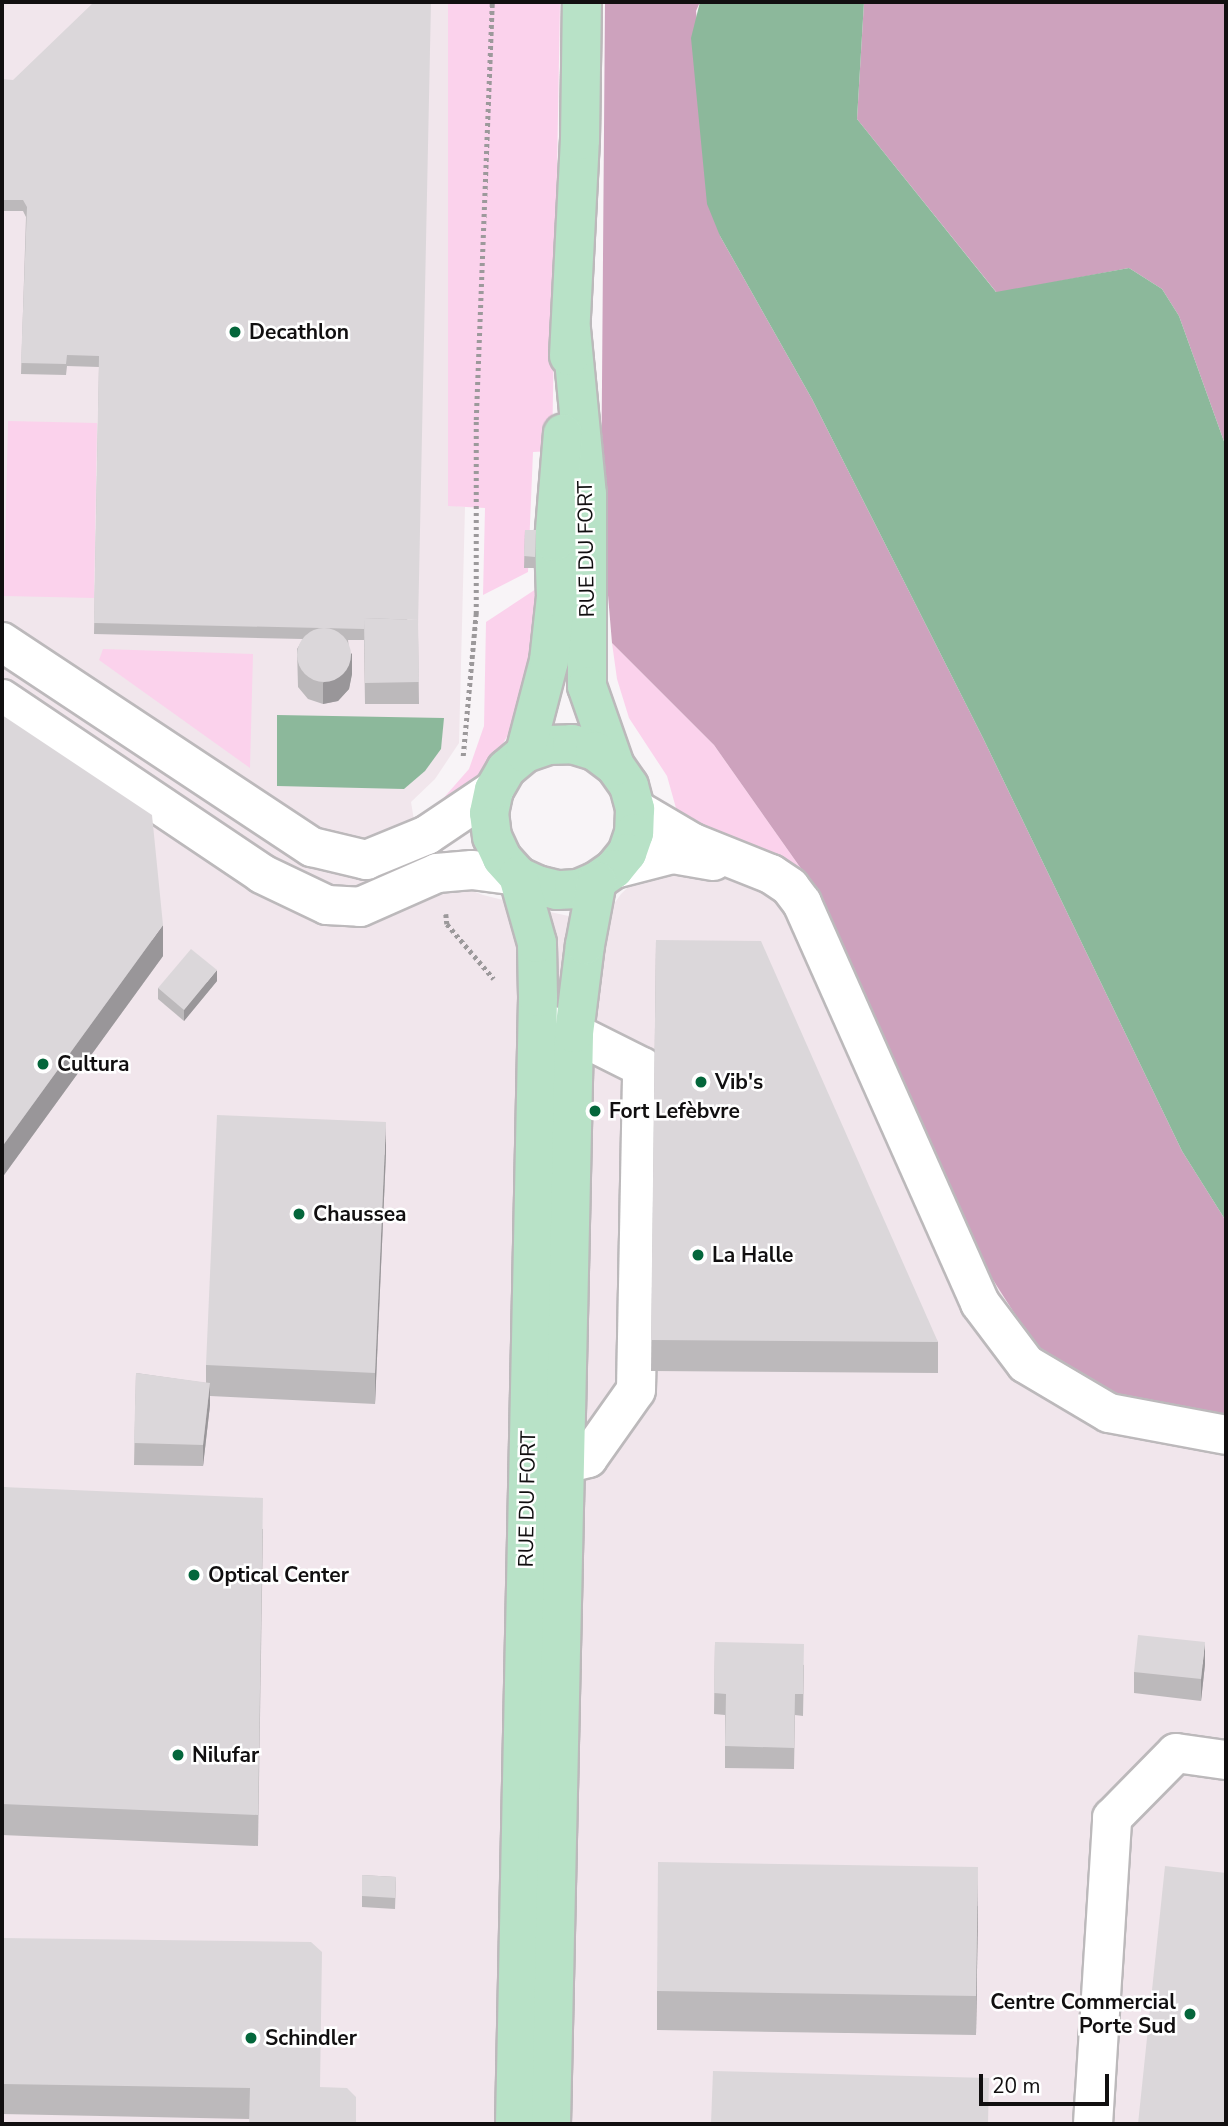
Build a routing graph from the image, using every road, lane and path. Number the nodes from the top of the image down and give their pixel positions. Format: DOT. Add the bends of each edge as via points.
graph roads {
  1 [pos="492,2"];
  2 [pos="582,2"];
  3 [pos="571,329"];
  4 [pos="2,642"];
  5 [pos="2,699"];
  6 [pos="526,753"];
  7 [pos="461,764"];
  8 [pos="615,766"];
  9 [pos="494,790"];
  10 [pos="635,809"];
  11 [pos="750,867"];
  12 [pos="606,875"];
  13 [pos="518,876"];
  14 [pos="537,1020"];
  15 [pos="574,1033"];
  16 [pos="1226,1436"];
  17 [pos="546,1465"];
  18 [pos="1226,1760"];
  19 [pos="515,2124"];
  20 [pos="551,2124"];
  21 [pos="1093,2124"];
  1 -- 7 [label="path" via="476,420 476,614"];
  2 -- 3 [label="main road, RUE DU FORT"];
  3 -- 6 [label="main road, RUE DU FORT" via="554,542 556,597 549,661"];
  3 -- 8 [label="main road, RUE DU FORT" via="587,494 587,686"];
  4 -- 9 [label="lane" via="312,847 366,860 427,835"];
  5 -- 13 [label="lane" via="262,874 327,905 360,907 437,873 472,870"];
  6 -- 8 [label="main road, RUE DU FORT" via="548,745 572,744 595,751"];
  6 -- 9 [label="main road" via="506,769"];
  8 -- 10 [label="main road, RUE DU FORT" via="629,786"];
  9 -- 13 [label="main road, RUE DU FORT" via="489,813 492,837"];
  10 -- 11 [label="lane" via="693,843"];
  10 -- 12 [label="main road, RUE DU FORT" via="634,833 626,853"];
  11 -- 12 [label="lane" via="673,854"];
  11 -- 16 [label="lane" via="790,887 802,903 980,1303 1026,1364 1109,1413"];
  12 -- 13 [label="main road" via="578,889 557,890"];
  12 -- 15 [label="main road, RUE DU FORT" via="585,945"];
  13 -- 14 [label="main road, RUE DU FORT" via="537,943"];
  14 -- 15 [label="lane"];
  14 -- 17 [label="main road, RUE DU FORT"];
  15 -- 17 [label="main road, RUE DU FORT"];
  15 -- 17 [label="lane" via="642,1067 636,1390 587,1458"];
  17 -- 19 [label="main road, RUE DU FORT"];
  17 -- 20 [label="main road, RUE DU FORT"];
  18 -- 21 [label="lane" via="1176,1753 1112,1818"];
}
